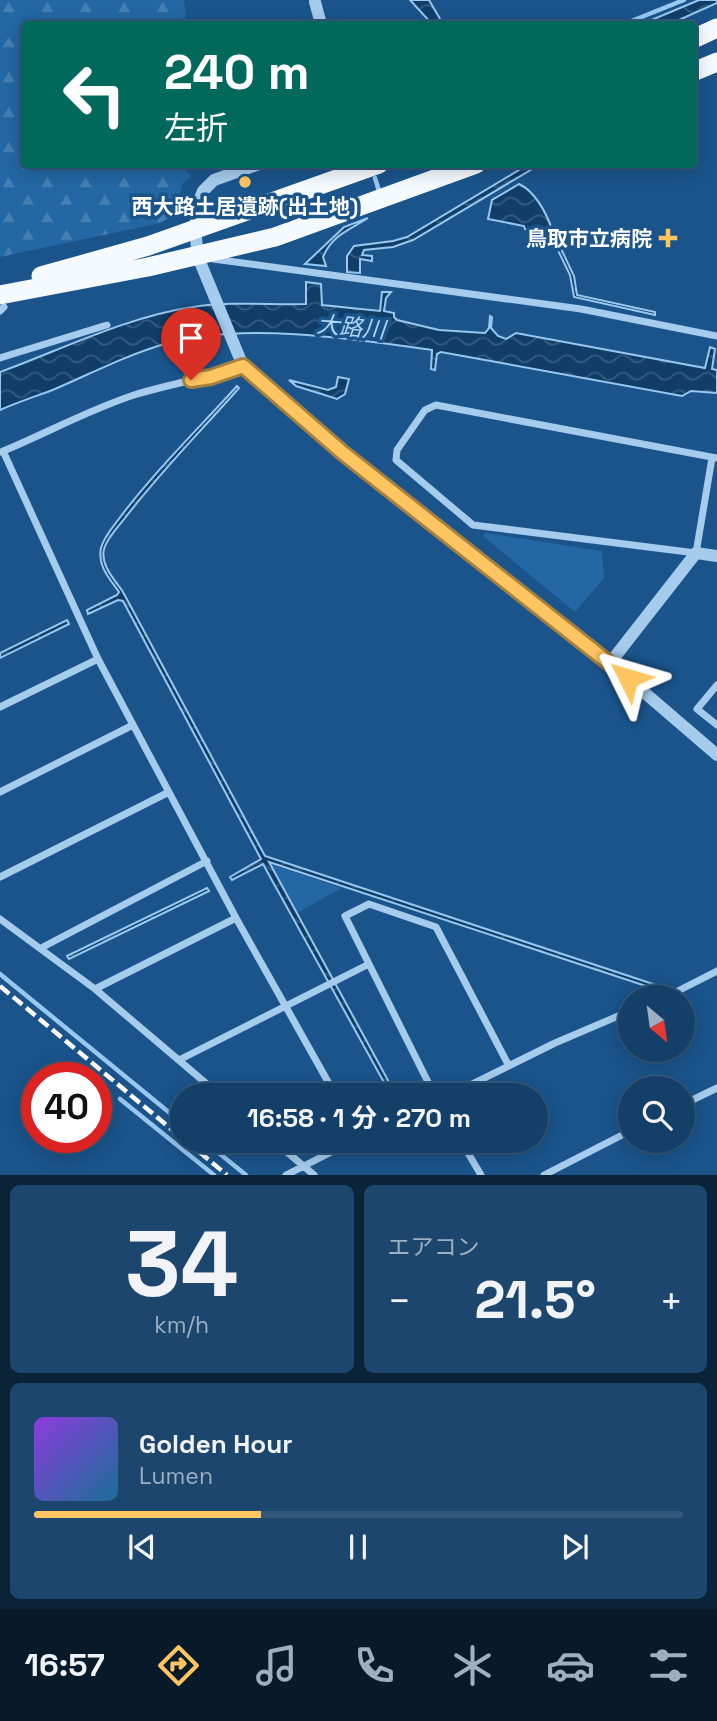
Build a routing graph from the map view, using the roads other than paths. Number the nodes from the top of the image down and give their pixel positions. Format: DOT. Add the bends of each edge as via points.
graph roads {
  1 [pos="316,1"];
  2 [pos="320,21"];
  3 [pos="717,28"];
  4 [pos="697,37"];
  5 [pos="717,62"];
  6 [pos="697,70"];
  7 [pos="248,168"];
  8 [pos="368,168"];
  9 [pos="465,168"];
  10 [pos="195,229"];
  11 [pos="198,257"];
  12 [pos="1,300"];
  13 [pos="107,325"];
  14 [pos="717,336"];
  15 [pos="0,358"];
  16 [pos="243,366"];
  17 [pos="1,452"];
  18 [pos="714,458"];
  19 [pos="696,553"];
  20 [pos="717,556"];
  21 [pos="98,659"];
  22 [pos="610,663"];
  23 [pos="717,685"];
  24 [pos="0,707"];
  25 [pos="133,725"];
  26 [pos="717,725"];
  27 [pos="717,755"];
  28 [pos="0,792"];
  29 [pos="169,792"];
  30 [pos="206,861"];
  31 [pos="0,877"];
  32 [pos="236,918"];
  33 [pos="0,919"];
  34 [pos="41,948"];
  35 [pos="369,964"];
  36 [pos="717,971"];
  37 [pos="690,985"];
  38 [pos="95,989"];
  39 [pos="285,1008"];
  40 [pos="618,1016"];
  41 [pos="179,1060"];
  42 [pos="509,1066"];
  43 [pos="206,1083"];
  44 [pos="328,1083"];
  45 [pos="428,1083"];
  46 [pos="474,1083"];
  47 [pos="717,1088"];
  48 [pos="695,1099"];
  49 [pos="618,1137"];
  50 [pos="288,1153"];
  51 [pos="328,1153"];
  52 [pos="468,1153"];
  53 [pos="303,1165"];
  54 [pos="286,1175"];
  55 [pos="314,1175"];
  56 [pos="481,1175"];
  57 [pos="544,1175"];
  1 -- 2 [label="street"];
  3 -- 4 [label="highway"];
  5 -- 6 [label="highway"];
  7 -- 10 [label="street" via="214,180 203,191"];
  8 -- 10 [label="highway"];
  9 -- 11 [label="highway" via="275,237"];
  10 -- 11 [label="street"];
  10 -- 12 [label="highway"];
  11 -- 12 [label="highway"];
  11 -- 14 [label="street" via="581,309"];
  11 -- 16 [label="street"];
  13 -- 15 [label="street"];
  16 -- 17 [label="street" via="131,396"];
  16 -- 22 [label="street" via="343,453"];
  17 -- 21 [label="street"];
  18 -- 19 [label="street"];
  18 -- 19 [label="street" via="436,405 425,410 397,450 396,460 473,525"];
  19 -- 20 [label="street"];
  19 -- 22 [label="street"];
  21 -- 24 [label="street"];
  21 -- 25 [label="street"];
  22 -- 27 [label="street"];
  23 -- 26 [label="street" via="696,709"];
  25 -- 28 [label="street"];
  25 -- 29 [label="street"];
  29 -- 30 [label="street"];
  29 -- 31 [label="street"];
  30 -- 32 [label="street"];
  30 -- 34 [label="street"];
  32 -- 38 [label="street"];
  32 -- 39 [label="street"];
  33 -- 34 [label="street"];
  34 -- 38 [label="street"];
  35 -- 39 [label="street"];
  35 -- 42 [label="street" via="345,916 369,904 436,927"];
  35 -- 45 [label="street"];
  36 -- 37 [label="street"];
  38 -- 41 [label="street"];
  39 -- 41 [label="street"];
  39 -- 44 [label="street"];
  40 -- 42 [label="street"];
  41 -- 43 [label="street"];
  42 -- 46 [label="street"];
  47 -- 48 [label="street"];
  49 -- 57 [label="street"];
  50 -- 53 [label="street"];
  51 -- 53 [label="street"];
  52 -- 56 [label="street"];
  53 -- 54 [label="street"];
  53 -- 55 [label="street"];
}
